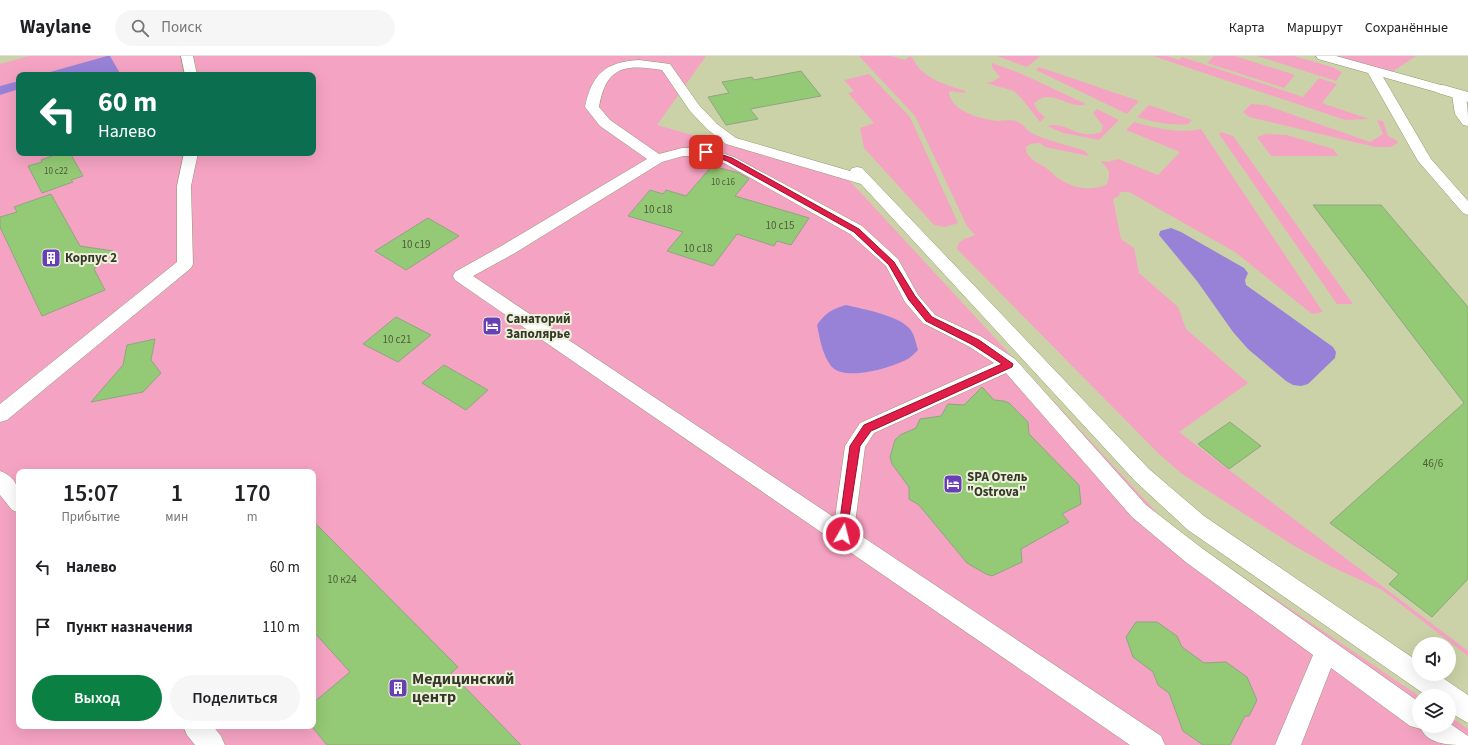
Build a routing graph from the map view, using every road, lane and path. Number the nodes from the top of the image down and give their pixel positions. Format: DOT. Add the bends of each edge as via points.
graph roads {
  1 [pos="187,56"];
  2 [pos="1322,56"];
  3 [pos="1373,70"];
  4 [pos="190,72"];
  5 [pos="1444,90"];
  6 [pos="1463,96"];
  7 [pos="1468,122"];
  8 [pos="190,156"];
  9 [pos="657,159"];
  10 [pos="1468,210"];
  11 [pos="1009,364"];
  12 [pos="0,415"];
  13 [pos="0,480"];
  14 [pos="16,500"];
  15 [pos="843,534"];
  16 [pos="1326,651"];
  17 [pos="1438,689"];
  18 [pos="1456,702"];
  19 [pos="1468,710"];
  20 [pos="1412,712"];
  21 [pos="199,729"];
  22 [pos="1442,733"];
  23 [pos="212,745"];
  24 [pos="1152,745"];
  25 [pos="1288,745"];
  26 [pos="1459,745"];
  1 -- 4 [label="lane"];
  2 -- 3 [label="lane"];
  3 -- 5 [label="lane"];
  3 -- 10 [label="lane" via="1425,161"];
  5 -- 6 [label="street"];
  6 -- 7 [label="lane" via="1462,114"];
  8 -- 12 [label="lane" via="184,186 185,264"];
  9 -- 11 [label="lane" via="682,152 706,152 729,160 856,230 892,264 912,298 929,319 976,342"];
  9 -- 15 [label="lane" via="461,276"];
  9 -- 17 [label="lane" via="605,123 592,107 594,94 602,78 610,70 625,65 646,63 666,67 673,80 704,119 731,141 862,176 1142,475 1185,514"];
  11 -- 15 [label="lane" via="867,428 855,446"];
  11 -- 16 [label="lane" via="1139,511 1195,556"];
  13 -- 14 [label="lane"];
  15 -- 24 [label="lane"];
  16 -- 20 [label="lane"];
  16 -- 25 [label="lane"];
  18 -- 19 [label="lane"];
  21 -- 23 [label="lane"];
  22 -- 26 [label="lane"];
}
